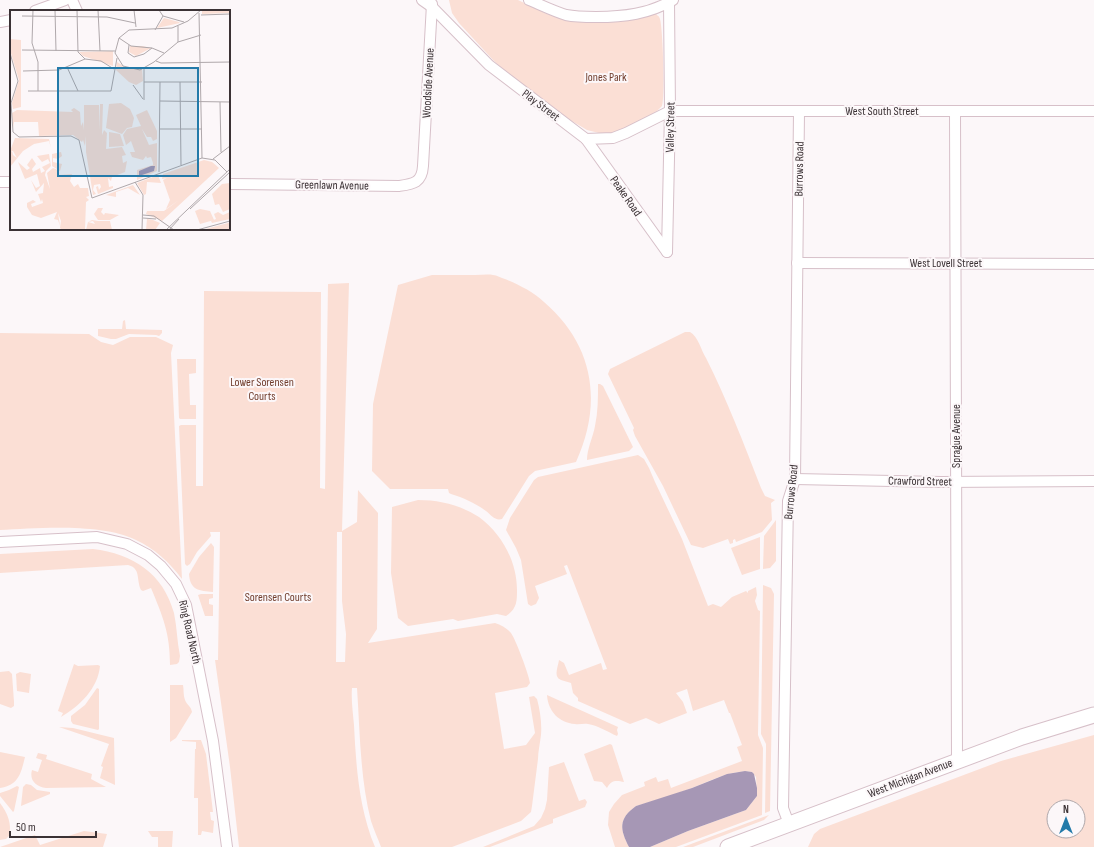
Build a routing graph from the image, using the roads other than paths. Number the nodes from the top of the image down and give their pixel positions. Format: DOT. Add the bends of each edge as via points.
graph roads {
  1 [pos="65,0"];
  2 [pos="72,0"];
  3 [pos="422,0"];
  4 [pos="529,0"];
  5 [pos="671,1"];
  6 [pos="432,4"];
  7 [pos="38,10"];
  8 [pos="77,10"];
  9 [pos="10,20"];
  10 [pos="0,22"];
  11 [pos="670,111"];
  12 [pos="955,111"];
  13 [pos="1094,111"];
  14 [pos="799,112"];
  15 [pos="586,139"];
  16 [pos="423,166"];
  17 [pos="230,184"];
  18 [pos="667,252"];
  19 [pos="797,263"];
  20 [pos="956,263"];
  21 [pos="1094,264"];
  22 [pos="795,479"];
  23 [pos="1094,481"];
  24 [pos="957,482"];
  25 [pos="0,542"];
  26 [pos="1094,715"];
  27 [pos="957,761"];
  28 [pos="789,824"];
  29 [pos="227,847"];
  30 [pos="728,847"];
  1 -- 7 [label="street"];
  2 -- 8 [label="street"];
  3 -- 6 [label="street, Play Street"];
  4 -- 5 [label="street" via="566,15 579,17 637,15"];
  5 -- 11 [label="street, Valley Street"];
  6 -- 15 [label="street, Play Street" via="489,65"];
  6 -- 16 [label="street, Woodside Avenue"];
  9 -- 10 [label="street"];
  11 -- 14 [label="street, West South Street"];
  11 -- 15 [label="street" via="613,138"];
  11 -- 18 [label="street, Valley Street"];
  12 -- 13 [label="street, West South Street"];
  12 -- 14 [label="street, West South Street"];
  12 -- 20 [label="street, Sprague Avenue"];
  14 -- 19 [label="street, Burrows Road"];
  15 -- 18 [label="street, Peake Road"];
  16 -- 17 [label="street, Greenlawn Avenue" via="423,173 419,179 412,184 399,186"];
  19 -- 20 [label="street, West Lovell Street"];
  19 -- 22 [label="street, Burrows Road"];
  20 -- 21 [label="street, West Lovell Street"];
  20 -- 24 [label="street, Sprague Avenue"];
  22 -- 24 [label="street, Crawford Street"];
  22 -- 28 [label="street, Burrows Road" via="788,501 784,808"];
  23 -- 24 [label="street, Crawford Street"];
  24 -- 27 [label="street, Sprague Avenue"];
  25 -- 29 [label="street, Ring Road North" via="97,537 127,544 148,555 176,584 186,605 213,741"];
  26 -- 27 [label="street, West Michigan Avenue" via="1022,737"];
  27 -- 28 [label="street, West Michigan Avenue"];
  28 -- 30 [label="street, West Michigan Avenue"];
}
